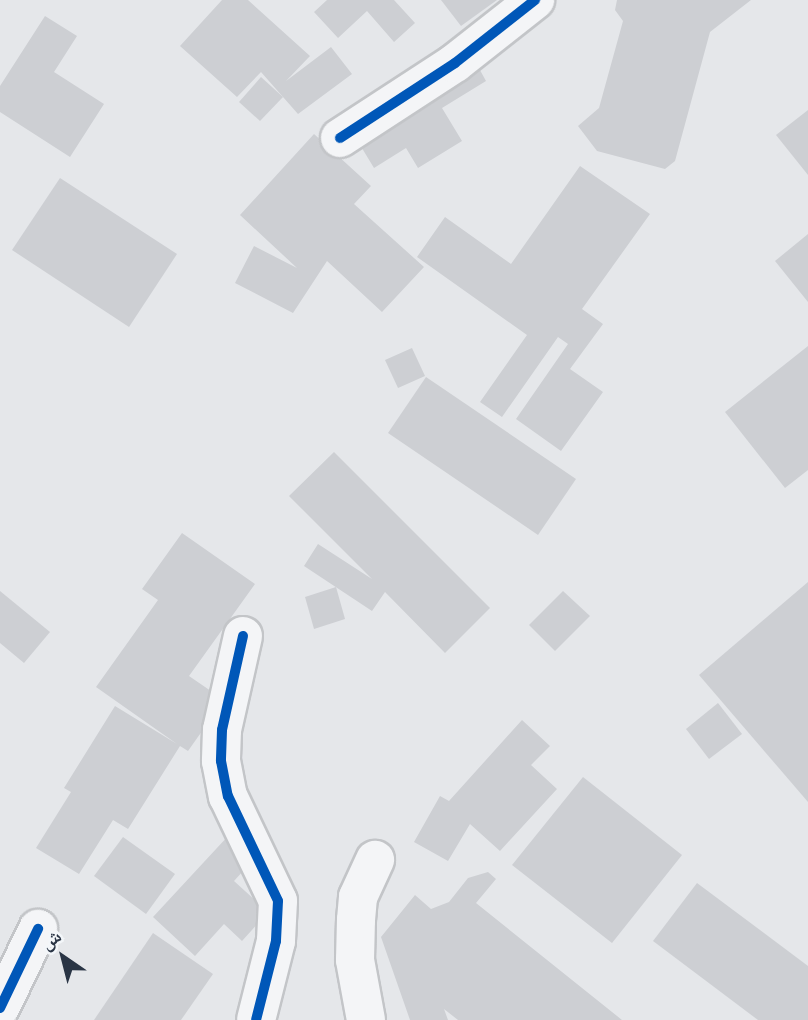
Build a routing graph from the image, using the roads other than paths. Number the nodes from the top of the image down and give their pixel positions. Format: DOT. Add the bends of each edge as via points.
graph roads {
  1 [pos="535,0"];
  2 [pos="340,138"];
  3 [pos="243,636"];
  4 [pos="375,860"];
  5 [pos="38,929"];
  6 [pos="0,1008"];
  7 [pos="256,1020"];
  8 [pos="366,1020"];
  1 -- 2 [label="street" via="455,63"];
  3 -- 7 [label="street" via="222,730 221,761 228,796 278,901 276,941"];
  4 -- 8 [label="street" via="358,897 356,920 355,960"];
  5 -- 6 [label="street"];
}
